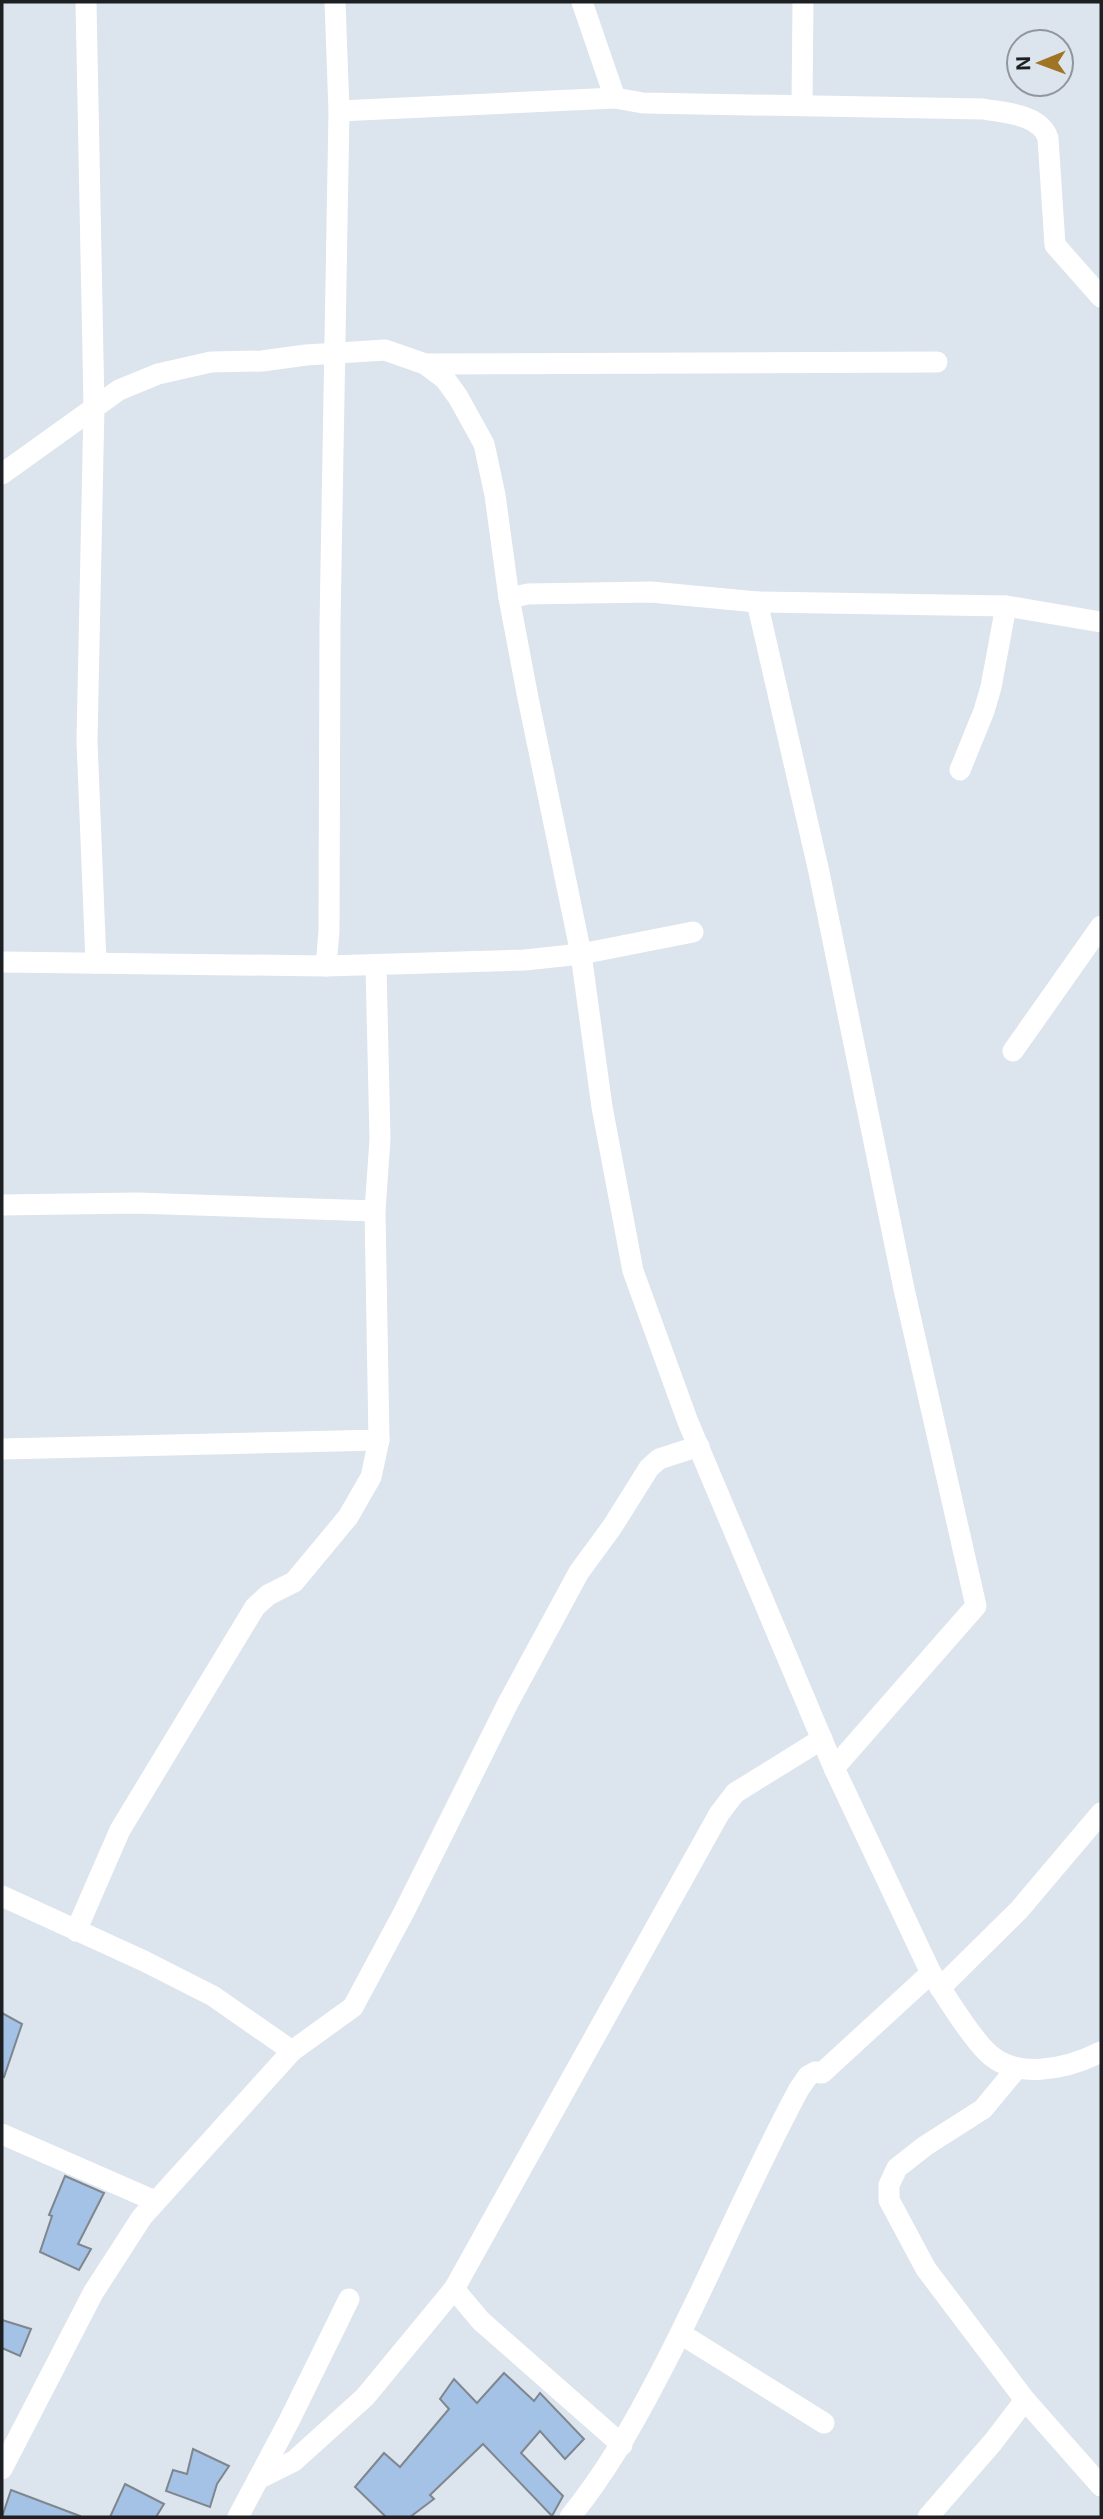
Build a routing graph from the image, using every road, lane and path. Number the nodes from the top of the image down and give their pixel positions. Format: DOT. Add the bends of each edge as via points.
graph roads {
  1 [pos="86,2"];
  2 [pos="335,2"];
  3 [pos="582,2"];
  4 [pos="803,2"];
  5 [pos="615,99"];
  6 [pos="802,105"];
  7 [pos="338,111"];
  8 [pos="1101,297"];
  9 [pos="335,354"];
  10 [pos="937,362"];
  11 [pos="425,364"];
  12 [pos="94,406"];
  13 [pos="2,474"];
  14 [pos="509,598"];
  15 [pos="757,602"];
  16 [pos="1006,606"];
  17 [pos="1101,622"];
  18 [pos="960,770"];
  19 [pos="1101,926"];
  20 [pos="693,932"];
  21 [pos="581,954"];
  22 [pos="2,962"];
  23 [pos="96,963"];
  24 [pos="376,965"];
  25 [pos="326,966"];
  26 [pos="1013,1051"];
  27 [pos="2,1205"];
  28 [pos="375,1211"];
  29 [pos="379,1440"];
  30 [pos="699,1447"];
  31 [pos="2,1449"];
  32 [pos="822,1739"];
  33 [pos="834,1769"];
  34 [pos="1101,1813"];
  35 [pos="2,1896"];
  36 [pos="76,1931"];
  37 [pos="936,1980"];
  38 [pos="292,2051"];
  39 [pos="1101,2052"];
  40 [pos="1017,2068"];
  41 [pos="2,2134"];
  42 [pos="155,2202"];
  43 [pos="453,2289"];
  44 [pos="349,2299"];
  45 [pos="681,2333"];
  46 [pos="1025,2400"];
  47 [pos="824,2423"];
  48 [pos="622,2445"];
  49 [pos="2,2469"];
  50 [pos="258,2479"];
  51 [pos="1101,2486"];
  52 [pos="238,2517"];
  53 [pos="570,2517"];
  54 [pos="928,2517"];
  1 -- 12 [label="street"];
  2 -- 7 [label="street"];
  3 -- 5 [label="street"];
  4 -- 6 [label="street"];
  5 -- 6 [label="street"];
  5 -- 7 [label="street"];
  6 -- 8 [label="street" via="984,109 1038,123 1048,138 1055,245"];
  7 -- 9 [label="street"];
  9 -- 11 [label="street" via="385,350"];
  9 -- 12 [label="street" via="211,362 158,374"];
  9 -- 25 [label="street"];
  10 -- 11 [label="street"];
  11 -- 14 [label="street" via="445,379 484,444"];
  12 -- 13 [label="street"];
  12 -- 23 [label="street" via="87,741"];
  14 -- 15 [label="street" via="651,592"];
  14 -- 21 [label="street"];
  15 -- 16 [label="street"];
  15 -- 33 [label="street" via="976,1606"];
  16 -- 17 [label="street"];
  16 -- 18 [label="street" via="991,688"];
  19 -- 26 [label="street"];
  20 -- 21 [label="street"];
  21 -- 24 [label="street"];
  21 -- 30 [label="street" via="602,1107 633,1271"];
  22 -- 23 [label="street"];
  23 -- 25 [label="street"];
  24 -- 25 [label="street"];
  24 -- 28 [label="street" via="380,1139"];
  27 -- 28 [label="street" via="137,1203"];
  28 -- 29 [label="street"];
  29 -- 31 [label="street"];
  29 -- 36 [label="street" via="371,1477 348,1517 294,1582 255,1607 120,1830"];
  30 -- 32 [label="street"];
  30 -- 38 [label="street" via="659,1459 649,1468 579,1572 353,2007"];
  32 -- 33 [label="street"];
  32 -- 43 [label="street" via="735,1793 719,1814"];
  33 -- 37 [label="street"];
  34 -- 37 [label="street" via="1019,1910"];
  35 -- 36 [label="street"];
  36 -- 38 [label="street" via="214,1996"];
  37 -- 40 [label="street" via="984,2050"];
  37 -- 45 [label="street" via="822,2073 808,2076 769,2146"];
  38 -- 42 [label="street"];
  39 -- 40 [label="street" via="1044,2071"];
  40 -- 46 [label="street" via="983,2109 897,2168 889,2185 889,2200 926,2269"];
  41 -- 42 [label="street"];
  42 -- 49 [label="street" via="93,2293"];
  43 -- 48 [label="street" via="481,2320"];
  43 -- 50 [label="street" via="365,2397 294,2461"];
  44 -- 50 [label="street"];
  45 -- 47 [label="street"];
  45 -- 48 [label="street"];
  46 -- 51 [label="street"];
  46 -- 54 [label="street"];
  48 -- 53 [label="street"];
  50 -- 52 [label="street"];
}
